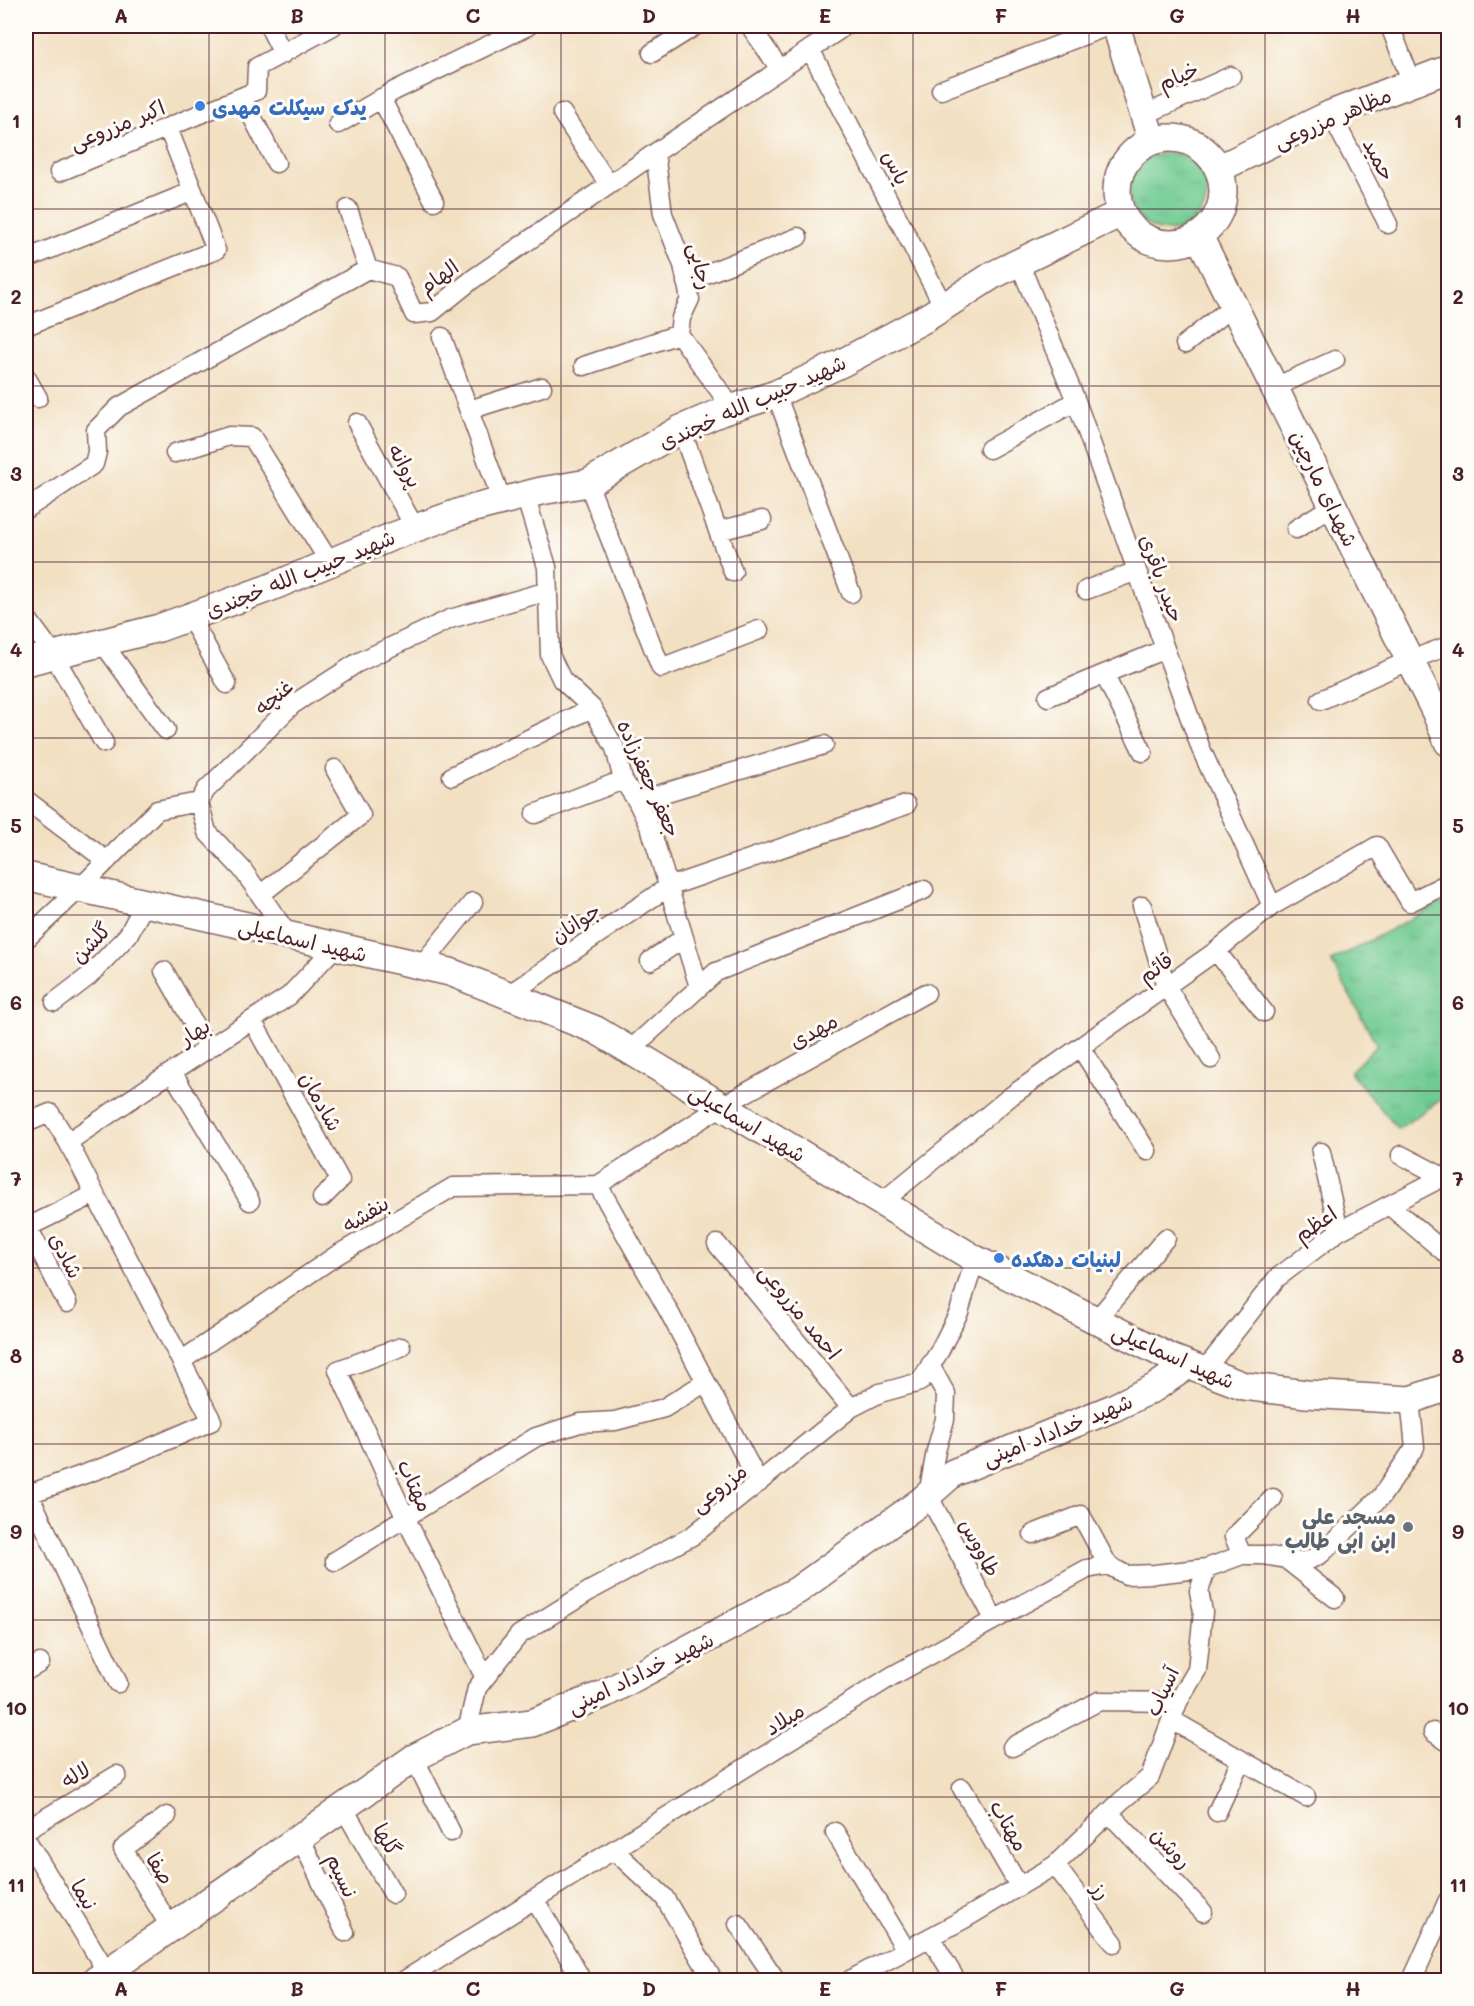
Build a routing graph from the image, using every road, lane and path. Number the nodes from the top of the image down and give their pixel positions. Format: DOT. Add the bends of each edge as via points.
graph roads {
  1 [pos="269,26"];
  2 [pos="333,26"];
  3 [pos="528,26"];
  4 [pos="695,26"];
  5 [pos="750,26"];
  6 [pos="845,26"];
  7 [pos="1108,26"];
  8 [pos="1116,26"];
  9 [pos="1390,26"];
  10 [pos="810,49"];
  11 [pos="652,52"];
  12 [pos="283,54"];
  13 [pos="780,69"];
  14 [pos="1448,72"];
  15 [pos="1231,76"];
  16 [pos="1412,83"];
  17 [pos="941,90"];
  18 [pos="242,97"];
  19 [pos="381,98"];
  20 [pos="562,113"];
  21 [pos="1331,114"];
  22 [pos="1144,115"];
  23 [pos="338,124"];
  24 [pos="168,128"];
  25 [pos="1152,141"];
  26 [pos="655,153"];
  27 [pos="276,163"];
  28 [pos="1218,169"];
  29 [pos="59,172"];
  30 [pos="609,185"];
  31 [pos="193,192"];
  32 [pos="434,201"];
  33 [pos="348,209"];
  34 [pos="1121,213"];
  35 [pos="1388,224"];
  36 [pos="1199,236"];
  37 [pos="798,237"];
  38 [pos="26,259"];
  39 [pos="1019,262"];
  40 [pos="368,269"];
  41 [pos="686,282"];
  42 [pos="1233,305"];
  43 [pos="944,307"];
  44 [pos="26,326"];
  45 [pos="679,334"];
  46 [pos="442,337"];
  47 [pos="1185,344"];
  48 [pos="1335,360"];
  49 [pos="584,366"];
  50 [pos="26,377"];
  51 [pos="542,387"];
  52 [pos="1275,387"];
  53 [pos="776,394"];
  54 [pos="38,398"];
  55 [pos="1076,401"];
  56 [pos="732,408"];
  57 [pos="469,410"];
  58 [pos="357,423"];
  59 [pos="681,429"];
  60 [pos="989,449"];
  61 [pos="175,453"];
  62 [pos="588,483"];
  63 [pos="514,498"];
  64 [pos="1334,505"];
  65 [pos="26,509"];
  66 [pos="762,520"];
  67 [pos="415,528"];
  68 [pos="1296,529"];
  69 [pos="718,531"];
  70 [pos="330,563"];
  71 [pos="1137,571"];
  72 [pos="733,572"];
  73 [pos="1086,590"];
  74 [pos="548,591"];
  75 [pos="850,593"];
  76 [pos="26,617"];
  77 [pos="190,617"];
  78 [pos="759,630"];
  79 [pos="102,642"];
  80 [pos="1449,646"];
  81 [pos="1165,649"];
  82 [pos="53,654"];
  83 [pos="1410,660"];
  84 [pos="26,662"];
  85 [pos="1104,674"];
  86 [pos="227,684"];
  87 [pos="1048,697"];
  88 [pos="1321,700"];
  89 [pos="592,708"];
  90 [pos="166,730"];
  91 [pos="104,742"];
  92 [pos="1449,742"];
  93 [pos="824,745"];
  94 [pos="1143,752"];
  95 [pos="336,769"];
  96 [pos="452,776"];
  97 [pos="623,780"];
  98 [pos="26,800"];
  99 [pos="637,801"];
  100 [pos="199,802"];
  101 [pos="906,805"];
  102 [pos="535,814"];
  103 [pos="107,861"];
  104 [pos="26,876"];
  105 [pos="1449,883"];
  106 [pos="668,887"];
  107 [pos="80,888"];
  108 [pos="924,890"];
  109 [pos="260,895"];
  110 [pos="473,902"];
  111 [pos="145,903"];
  112 [pos="1142,906"];
  113 [pos="1272,906"];
  114 [pos="289,936"];
  115 [pos="684,938"];
  116 [pos="26,939"];
  117 [pos="336,946"];
  118 [pos="1216,951"];
  119 [pos="650,961"];
  120 [pos="421,966"];
  121 [pos="164,971"];
  122 [pos="1166,986"];
  123 [pos="699,987"];
  124 [pos="926,993"];
  125 [pos="508,995"];
  126 [pos="55,1002"];
  127 [pos="1264,1012"];
  128 [pos="252,1020"];
  129 [pos="1080,1047"];
  130 [pos="208,1049"];
  131 [pos="630,1050"];
  132 [pos="1210,1059"];
  133 [pos="172,1072"];
  134 [pos="722,1106"];
  135 [pos="26,1123"];
  136 [pos="68,1142"];
  137 [pos="1147,1151"];
  138 [pos="1322,1152"];
  139 [pos="1401,1155"];
  140 [pos="597,1185"];
  141 [pos="95,1194"];
  142 [pos="322,1198"];
  143 [pos="250,1201"];
  144 [pos="882,1202"];
  145 [pos="1390,1206"];
  146 [pos="27,1227"];
  147 [pos="1339,1231"];
  148 [pos="1166,1238"];
  149 [pos="717,1244"];
  150 [pos="1449,1255"];
  151 [pos="975,1259"];
  152 [pos="67,1303"];
  153 [pos="1096,1320"];
  154 [pos="401,1347"];
  155 [pos="181,1361"];
  156 [pos="930,1365"];
  157 [pos="1196,1368"];
  158 [pos="706,1382"];
  159 [pos="1449,1388"];
  160 [pos="1410,1400"];
  161 [pos="851,1408"];
  162 [pos="759,1483"];
  163 [pos="27,1495"];
  164 [pos="927,1495"];
  165 [pos="1273,1498"];
  166 [pos="405,1516"];
  167 [pos="1033,1534"];
  168 [pos="1242,1555"];
  169 [pos="1287,1560"];
  170 [pos="335,1562"];
  171 [pos="1108,1565"];
  172 [pos="1207,1568"];
  173 [pos="1335,1598"];
  174 [pos="994,1619"];
  175 [pos="485,1678"];
  176 [pos="118,1683"];
  177 [pos="1179,1702"];
  178 [pos="1172,1720"];
  179 [pos="467,1731"];
  180 [pos="1433,1732"];
  181 [pos="1449,1742"];
  182 [pos="1012,1747"];
  183 [pos="414,1758"];
  184 [pos="1241,1760"];
  185 [pos="117,1775"];
  186 [pos="962,1788"];
  187 [pos="1306,1797"];
  188 [pos="343,1807"];
  189 [pos="1217,1812"];
  190 [pos="1109,1813"];
  191 [pos="167,1816"];
  192 [pos="26,1830"];
  193 [pos="451,1832"];
  194 [pos="835,1832"];
  195 [pos="300,1837"];
  196 [pos="26,1839"];
  197 [pos="615,1851"];
  198 [pos="1055,1865"];
  199 [pos="1019,1886"];
  200 [pos="393,1894"];
  201 [pos="535,1900"];
  202 [pos="1449,1900"];
  203 [pos="1203,1912"];
  204 [pos="738,1924"];
  205 [pos="171,1928"];
  206 [pos="345,1932"];
  207 [pos="930,1937"];
  208 [pos="1114,1943"];
  209 [pos="906,1950"];
  210 [pos="579,1975"];
  211 [pos="101,1976"];
  212 [pos="405,1980"];
  213 [pos="713,1980"];
  214 [pos="776,1980"];
  215 [pos="850,1980"];
  216 [pos="956,1980"];
  217 [pos="1412,1980"];
  1 -- 12 [label="street"];
  2 -- 12 [label="street"];
  3 -- 19 [label="street"];
  4 -- 11 [label="street"];
  5 -- 13 [label="street"];
  6 -- 10 [label="street, الهام"];
  7 -- 17 [label="street"];
  8 -- 22 [label="street"];
  9 -- 16 [label="street"];
  10 -- 13 [label="street, الهام"];
  10 -- 43 [label="street, یاس"];
  12 -- 18 [label="street" via="257,67 256,91"];
  13 -- 26 [label="street, الهام"];
  14 -- 16 [label="street, مظاهر مزروعی"];
  15 -- 22 [label="street, خیام"];
  16 -- 21 [label="street, مظاهر مزروعی"];
  18 -- 24 [label="street, اکبر مزروعی"];
  18 -- 27 [label="street"];
  19 -- 23 [label="street"];
  19 -- 32 [label="street"];
  20 -- 30 [label="street"];
  21 -- 28 [label="street, مظاهر مزروعی"];
  21 -- 35 [label="street, حمید"];
  22 -- 25 [label="street"];
  24 -- 29 [label="street, اکبر مزروعی"];
  24 -- 31 [label="street"];
  25 -- 28 [label="street" via="1183,140 1197,146"];
  25 -- 34 [label="street" via="1125,162 1116,196"];
  26 -- 30 [label="street, الهام"];
  26 -- 41 [label="street, رجایی" via="663,214"];
  28 -- 36 [label="street" via="1223,198 1210,226"];
  30 -- 40 [label="street, الهام" via="472,279 432,312 414,314 397,277"];
  31 -- 38 [label="street"];
  31 -- 44 [label="street" via="216,250"];
  33 -- 40 [label="street"];
  34 -- 36 [label="street" via="1141,236 1155,242 1185,242"];
  34 -- 39 [label="street, شهید حبیب الله خجندی"];
  36 -- 42 [label="street, شهدای مارچین"];
  37 -- 41 [label="street"];
  39 -- 43 [label="street, شهید حبیب الله خجندی"];
  39 -- 55 [label="street, حیدر باقری"];
  40 -- 65 [label="street" via="119,407 96,430 94,464"];
  41 -- 45 [label="street, رجایی" via="690,299"];
  42 -- 47 [label="street"];
  42 -- 52 [label="street, شهدای مارچین"];
  43 -- 53 [label="street, شهید حبیب الله خجندی"];
  45 -- 49 [label="street"];
  45 -- 56 [label="street"];
  46 -- 57 [label="street, جعفر جعفرزاده"];
  48 -- 52 [label="street"];
  50 -- 54 [label="street"];
  51 -- 57 [label="street"];
  52 -- 64 [label="street, شهدای مارچین"];
  53 -- 56 [label="street, شهید حبیب الله خجندی"];
  53 -- 75 [label="street"];
  55 -- 60 [label="street"];
  55 -- 71 [label="street, حیدر باقری"];
  56 -- 59 [label="street, شهید حبیب الله خجندی"];
  57 -- 63 [label="street, جعفر جعفرزاده"];
  58 -- 67 [label="street, پروانه"];
  59 -- 62 [label="street, شهید حبیب الله خجندی"];
  59 -- 69 [label="street"];
  61 -- 70 [label="street" via="229,436 252,437"];
  62 -- 63 [label="street, شهید حبیب الله خجندی"];
  62 -- 78 [label="street" via="661,668"];
  63 -- 67 [label="street, شهید حبیب الله خجندی"];
  63 -- 74 [label="street, جعفر جعفرزاده" via="547,567"];
  64 -- 68 [label="street"];
  64 -- 83 [label="street, شهدای مارچین"];
  66 -- 69 [label="street"];
  67 -- 70 [label="street, شهید حبیب الله خجندی"];
  69 -- 72 [label="street"];
  70 -- 77 [label="street, شهید حبیب الله خجندی"];
  71 -- 73 [label="street"];
  71 -- 81 [label="street, حیدر باقری"];
  74 -- 89 [label="street, جعفر جعفرزاده" via="550,655 562,680"];
  74 -- 100 [label="street, غنچه" via="450,619 357,663 292,705 213,783"];
  76 -- 82 [label="street"];
  77 -- 79 [label="street, شهید حبیب الله خجندی"];
  77 -- 86 [label="street"];
  79 -- 82 [label="street, شهید حبیب الله خجندی"];
  79 -- 90 [label="street"];
  80 -- 83 [label="street"];
  81 -- 85 [label="street"];
  81 -- 113 [label="street, حیدر باقری" via="1201,749"];
  82 -- 84 [label="street, شهید حبیب الله خجندی"];
  82 -- 91 [label="street"];
  83 -- 88 [label="street"];
  83 -- 92 [label="street, شهدای مارچین"];
  85 -- 87 [label="street"];
  85 -- 94 [label="street"];
  89 -- 96 [label="street"];
  89 -- 97 [label="street, جعفر جعفرزاده" via="615,748"];
  93 -- 99 [label="street"];
  95 -- 109 [label="street" via="361,815"];
  97 -- 99 [label="street, جعفر جعفرزاده"];
  97 -- 102 [label="street"];
  98 -- 103 [label="street"];
  99 -- 106 [label="street, جعفر جعفرزاده" via="651,830"];
  100 -- 103 [label="street" via="158,810"];
  100 -- 109 [label="street" via="207,832"];
  101 -- 106 [label="street, جوانان"];
  103 -- 107 [label="street"];
  104 -- 107 [label="street, شهید اسماعیلی"];
  105 -- 113 [label="street, قائم" via="1410,902 1377,846"];
  106 -- 115 [label="street, جعفر جعفرزاده"];
  106 -- 125 [label="street, جوانان"];
  107 -- 111 [label="street, شهید اسماعیلی"];
  107 -- 116 [label="street"];
  108 -- 123 [label="street" via="716,972"];
  109 -- 114 [label="street"];
  110 -- 120 [label="street"];
  111 -- 114 [label="street, شهید اسماعیلی"];
  111 -- 126 [label="street, گلشن" via="128,935 89,976"];
  112 -- 122 [label="street"];
  113 -- 118 [label="street, قائم"];
  114 -- 117 [label="street, شهید اسماعیلی"];
  115 -- 119 [label="street"];
  115 -- 123 [label="street, جعفر جعفرزاده"];
  117 -- 120 [label="street, شهید اسماعیلی"];
  117 -- 128 [label="street, بهار" via="289,996"];
  118 -- 122 [label="street, قائم"];
  118 -- 127 [label="street"];
  120 -- 125 [label="street, شهید اسماعیلی" via="450,972"];
  121 -- 130 [label="street"];
  122 -- 129 [label="street, قائم"];
  122 -- 132 [label="street"];
  123 -- 131 [label="street"];
  124 -- 134 [label="street, مهدی"];
  125 -- 131 [label="street, شهید اسماعیلی" via="596,1030"];
  128 -- 130 [label="street, بهار"];
  128 -- 142 [label="street, شادمان" via="340,1180"];
  129 -- 137 [label="street"];
  129 -- 144 [label="street, قائم" via="1011,1096"];
  130 -- 133 [label="street, بهار"];
  131 -- 134 [label="street, شهید اسماعیلی"];
  133 -- 136 [label="street, بهار"];
  133 -- 143 [label="street"];
  134 -- 140 [label="street, مهدی"];
  134 -- 144 [label="street, شهید اسماعیلی"];
  135 -- 136 [label="street" via="50,1113"];
  136 -- 141 [label="street"];
  138 -- 147 [label="street"];
  139 -- 145 [label="street, اعظم" via="1443,1177"];
  140 -- 155 [label="street, بنفشه" via="453,1187 337,1256"];
  140 -- 158 [label="street"];
  141 -- 146 [label="street"];
  141 -- 155 [label="street"];
  144 -- 151 [label="street, شهید اسماعیلی"];
  145 -- 147 [label="street, اعظم"];
  145 -- 150 [label="street"];
  146 -- 152 [label="street, شادی"];
  147 -- 157 [label="street, اعظم" via="1277,1278"];
  148 -- 153 [label="street"];
  149 -- 161 [label="street, احمد مزروعی"];
  151 -- 153 [label="street, شهید اسماعیلی"];
  151 -- 156 [label="street, مزروعی" via="959,1312"];
  153 -- 157 [label="street, شهید اسماعیلی"];
  154 -- 166 [label="street, مهتاب" via="338,1370"];
  155 -- 163 [label="street" via="212,1421"];
  156 -- 161 [label="street, مزروعی" via="920,1382 880,1393"];
  156 -- 164 [label="street" via="946,1394 945,1419"];
  157 -- 160 [label="street, شهید اسماعیلی" via="1244,1386"];
  157 -- 164 [label="street, شهید خداداد امینی" via="1113,1408 953,1473"];
  158 -- 162 [label="street"];
  158 -- 166 [label="street" via="664,1408 615,1421 580,1423 536,1437"];
  159 -- 160 [label="street, شهید اسماعیلی"];
  160 -- 169 [label="street" via="1415,1447 1381,1497 1321,1554 1305,1562"];
  161 -- 162 [label="street, مزروعی"];
  162 -- 175 [label="street, مزروعی" via="692,1536 591,1590 519,1635"];
  163 -- 176 [label="street"];
  164 -- 174 [label="street, طاووس"];
  164 -- 179 [label="street, شهید خداداد امینی" via="798,1590 604,1694 532,1723"];
  165 -- 168 [label="street" via="1234,1536"];
  166 -- 170 [label="street"];
  166 -- 175 [label="street, مهتاب"];
  167 -- 171 [label="street" via="1081,1515"];
  168 -- 169 [label="street"];
  168 -- 172 [label="street"];
  169 -- 173 [label="street"];
  171 -- 172 [label="street" via="1126,1575"];
  171 -- 174 [label="street, میلاد" via="1087,1569"];
  172 -- 177 [label="street, آسیاب" via="1198,1591 1203,1612 1197,1670"];
  174 -- 197 [label="street, میلاد" via="892,1676"];
  175 -- 179 [label="street, مزروعی" via="477,1688"];
  177 -- 178 [label="street, آسیاب"];
  177 -- 182 [label="street" via="1098,1701"];
  178 -- 184 [label="street"];
  178 -- 190 [label="street, آسیاب" via="1150,1777"];
  179 -- 183 [label="street, شهید خداداد امینی"];
  180 -- 181 [label="street"];
  183 -- 188 [label="street, شهید خداداد امینی"];
  183 -- 193 [label="street"];
  184 -- 187 [label="street"];
  184 -- 189 [label="street"];
  185 -- 192 [label="street, لاله"];
  186 -- 199 [label="street, مهتاب"];
  188 -- 195 [label="street, شهید خداداد امینی"];
  188 -- 200 [label="street, گلها"];
  190 -- 198 [label="street, آسیاب"];
  190 -- 203 [label="street, روشن"];
  191 -- 205 [label="street, صفا" via="123,1850"];
  194 -- 209 [label="street"];
  195 -- 205 [label="street, شهید خداداد امینی"];
  195 -- 206 [label="street, نسیم"];
  196 -- 211 [label="street, نیما"];
  197 -- 201 [label="street, میلاد"];
  197 -- 213 [label="street" via="664,1897"];
  198 -- 199 [label="street, آسیاب"];
  198 -- 208 [label="street, رز"];
  199 -- 207 [label="street, آسیاب"];
  201 -- 210 [label="street"];
  201 -- 212 [label="street, میلاد"];
  202 -- 217 [label="street"];
  204 -- 214 [label="street"];
  205 -- 211 [label="street, شهید خداداد امینی"];
  207 -- 209 [label="street, آسیاب"];
  207 -- 216 [label="street"];
  209 -- 215 [label="street, آسیاب"];
}
